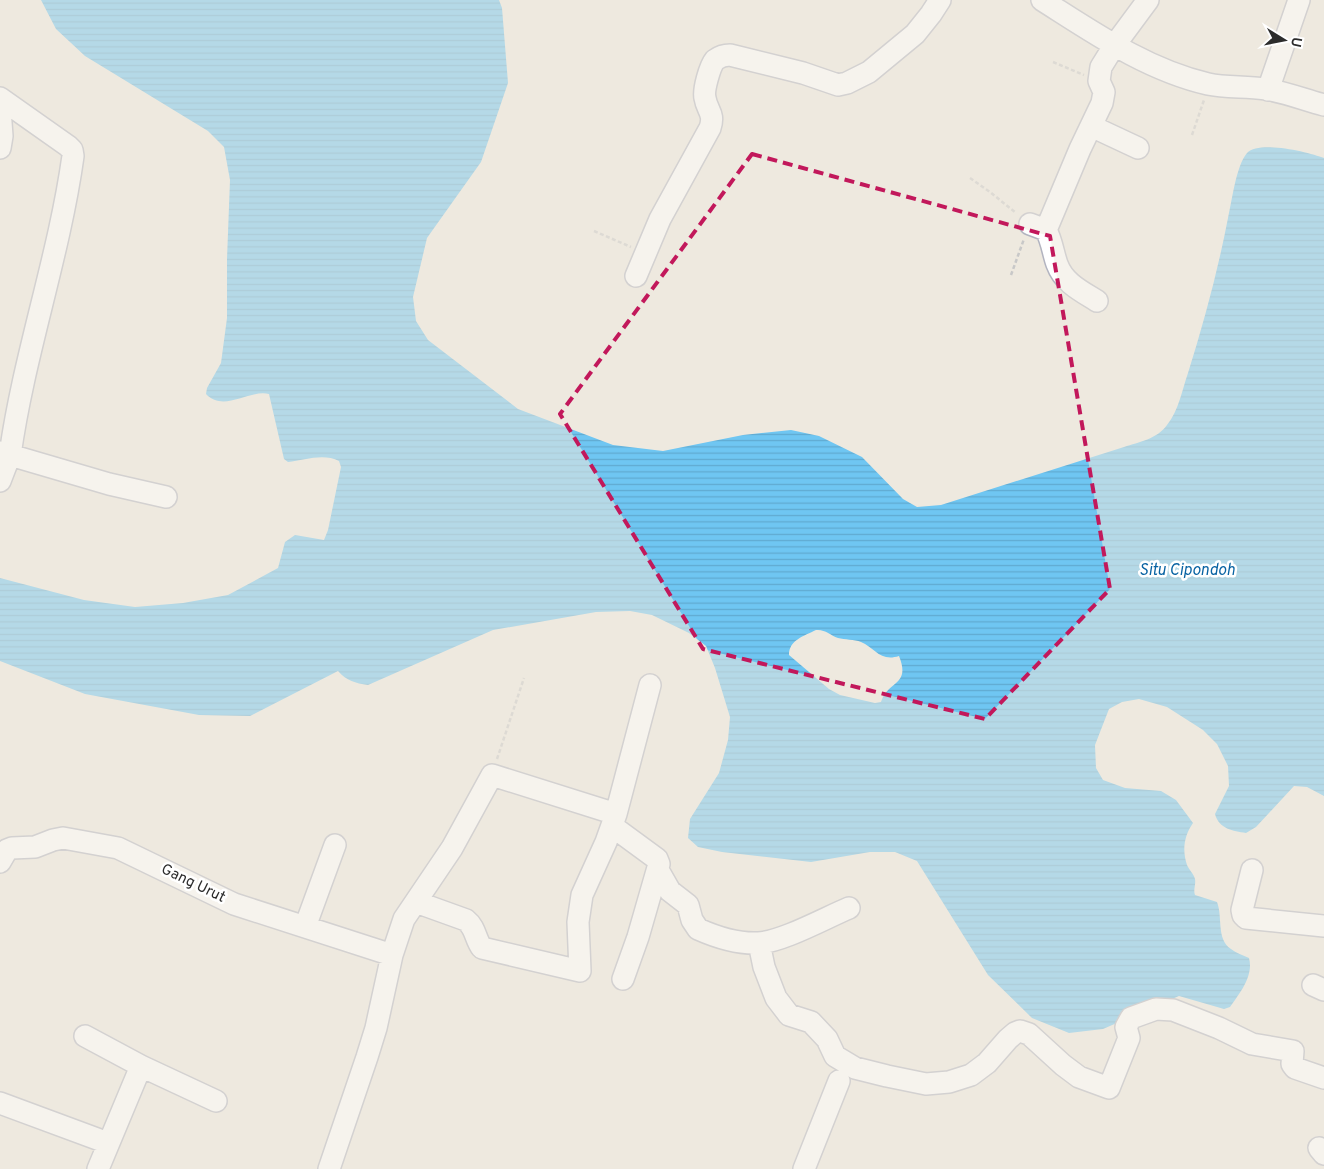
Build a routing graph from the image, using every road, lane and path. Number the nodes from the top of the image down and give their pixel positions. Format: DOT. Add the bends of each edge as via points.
graph roads {
  1 [pos="940,0"];
  2 [pos="1042,0"];
  3 [pos="1148,0"];
  4 [pos="1299,0"];
  5 [pos="1114,46"];
  6 [pos="1053,62"];
  7 [pos="1099,81"];
  8 [pos="1210,85"];
  9 [pos="1268,90"];
  10 [pos="0,98"];
  11 [pos="1324,105"];
  12 [pos="0,109"];
  13 [pos="1091,126"];
  14 [pos="1192,135"];
  15 [pos="0,148"];
  16 [pos="1138,148"];
  17 [pos="970,178"];
  18 [pos="1038,227"];
  19 [pos="594,232"];
  20 [pos="646,253"];
  21 [pos="1011,275"];
  22 [pos="636,276"];
  23 [pos="1097,301"];
  24 [pos="8,412"];
  25 [pos="5,454"];
  26 [pos="0,481"];
  27 [pos="166,497"];
  28 [pos="524,678"];
  29 [pos="650,685"];
  30 [pos="492,775"];
  31 [pos="614,820"];
  32 [pos="335,845"];
  33 [pos="0,862"];
  34 [pos="658,870"];
  35 [pos="1252,870"];
  36 [pos="416,902"];
  37 [pos="849,908"];
  38 [pos="1324,926"];
  39 [pos="306,928"];
  40 [pos="759,943"];
  41 [pos="392,955"];
  42 [pos="622,979"];
  43 [pos="86,1036"];
  44 [pos="141,1066"];
  45 [pos="1324,1078"];
  46 [pos="839,1080"];
  47 [pos="216,1101"];
  48 [pos="0,1103"];
  49 [pos="108,1143"];
  50 [pos="98,1169"];
  51 [pos="329,1169"];
  52 [pos="804,1169"];
  1 -- 20 [label="street" via="915,34 869,72 847,84 838,85 730,54 714,61 704,91 712,116 710,128 660,219"];
  2 -- 5 [label="street"];
  3 -- 5 [label="street"];
  4 -- 9 [label="street"];
  5 -- 7 [label="street" via="1101,67"];
  5 -- 8 [label="street"];
  6 -- 7 [label="path"];
  7 -- 13 [label="street" via="1104,92"];
  8 -- 9 [label="street"];
  8 -- 14 [label="path"];
  9 -- 11 [label="street"];
  10 -- 24 [label="street" via="68,146 73,156 56,245"];
  12 -- 15 [label="street"];
  13 -- 16 [label="street"];
  13 -- 18 [label="street"];
  17 -- 18 [label="path"];
  18 -- 21 [label="path"];
  18 -- 23 [label="street" via="1064,277"];
  19 -- 20 [label="path"];
  20 -- 22 [label="street"];
  24 -- 25 [label="street"];
  25 -- 26 [label="street"];
  25 -- 27 [label="street"];
  28 -- 30 [label="path"];
  29 -- 31 [label="street"];
  30 -- 31 [label="street"];
  30 -- 36 [label="street" via="452,848"];
  31 -- 34 [label="street" via="657,858"];
  31 -- 36 [label="street" via="582,895 578,922 580,971 482,948 476,941 472,925 466,920"];
  32 -- 39 [label="street"];
  33 -- 39 [label="street, Gang Urut" via="12,848 34,847 63,838 108,846 128,852 234,904"];
  34 -- 40 [label="street" via="670,891 688,905 698,929 740,942"];
  34 -- 42 [label="street"];
  35 -- 38 [label="street" via="1242,910 1246,918"];
  36 -- 41 [label="street" via="404,919"];
  37 -- 40 [label="street"];
  39 -- 41 [label="street, Gang Urut"];
  40 -- 45 [label="street" via="776,998 789,1015 811,1022 827,1039 835,1056 855,1068 887,1076 926,1084 949,1082 971,1075 1020,1031 1029,1034 1079,1077 1109,1088 1129,1038 1126,1027 1131,1018 1156,1009 1173,1010 1252,1044 1292,1052 1295,1068"];
  41 -- 51 [label="street" via="376,1028"];
  43 -- 44 [label="street"];
  44 -- 47 [label="street"];
  44 -- 49 [label="street"];
  46 -- 52 [label="street"];
  48 -- 49 [label="street"];
  49 -- 50 [label="street"];
}
